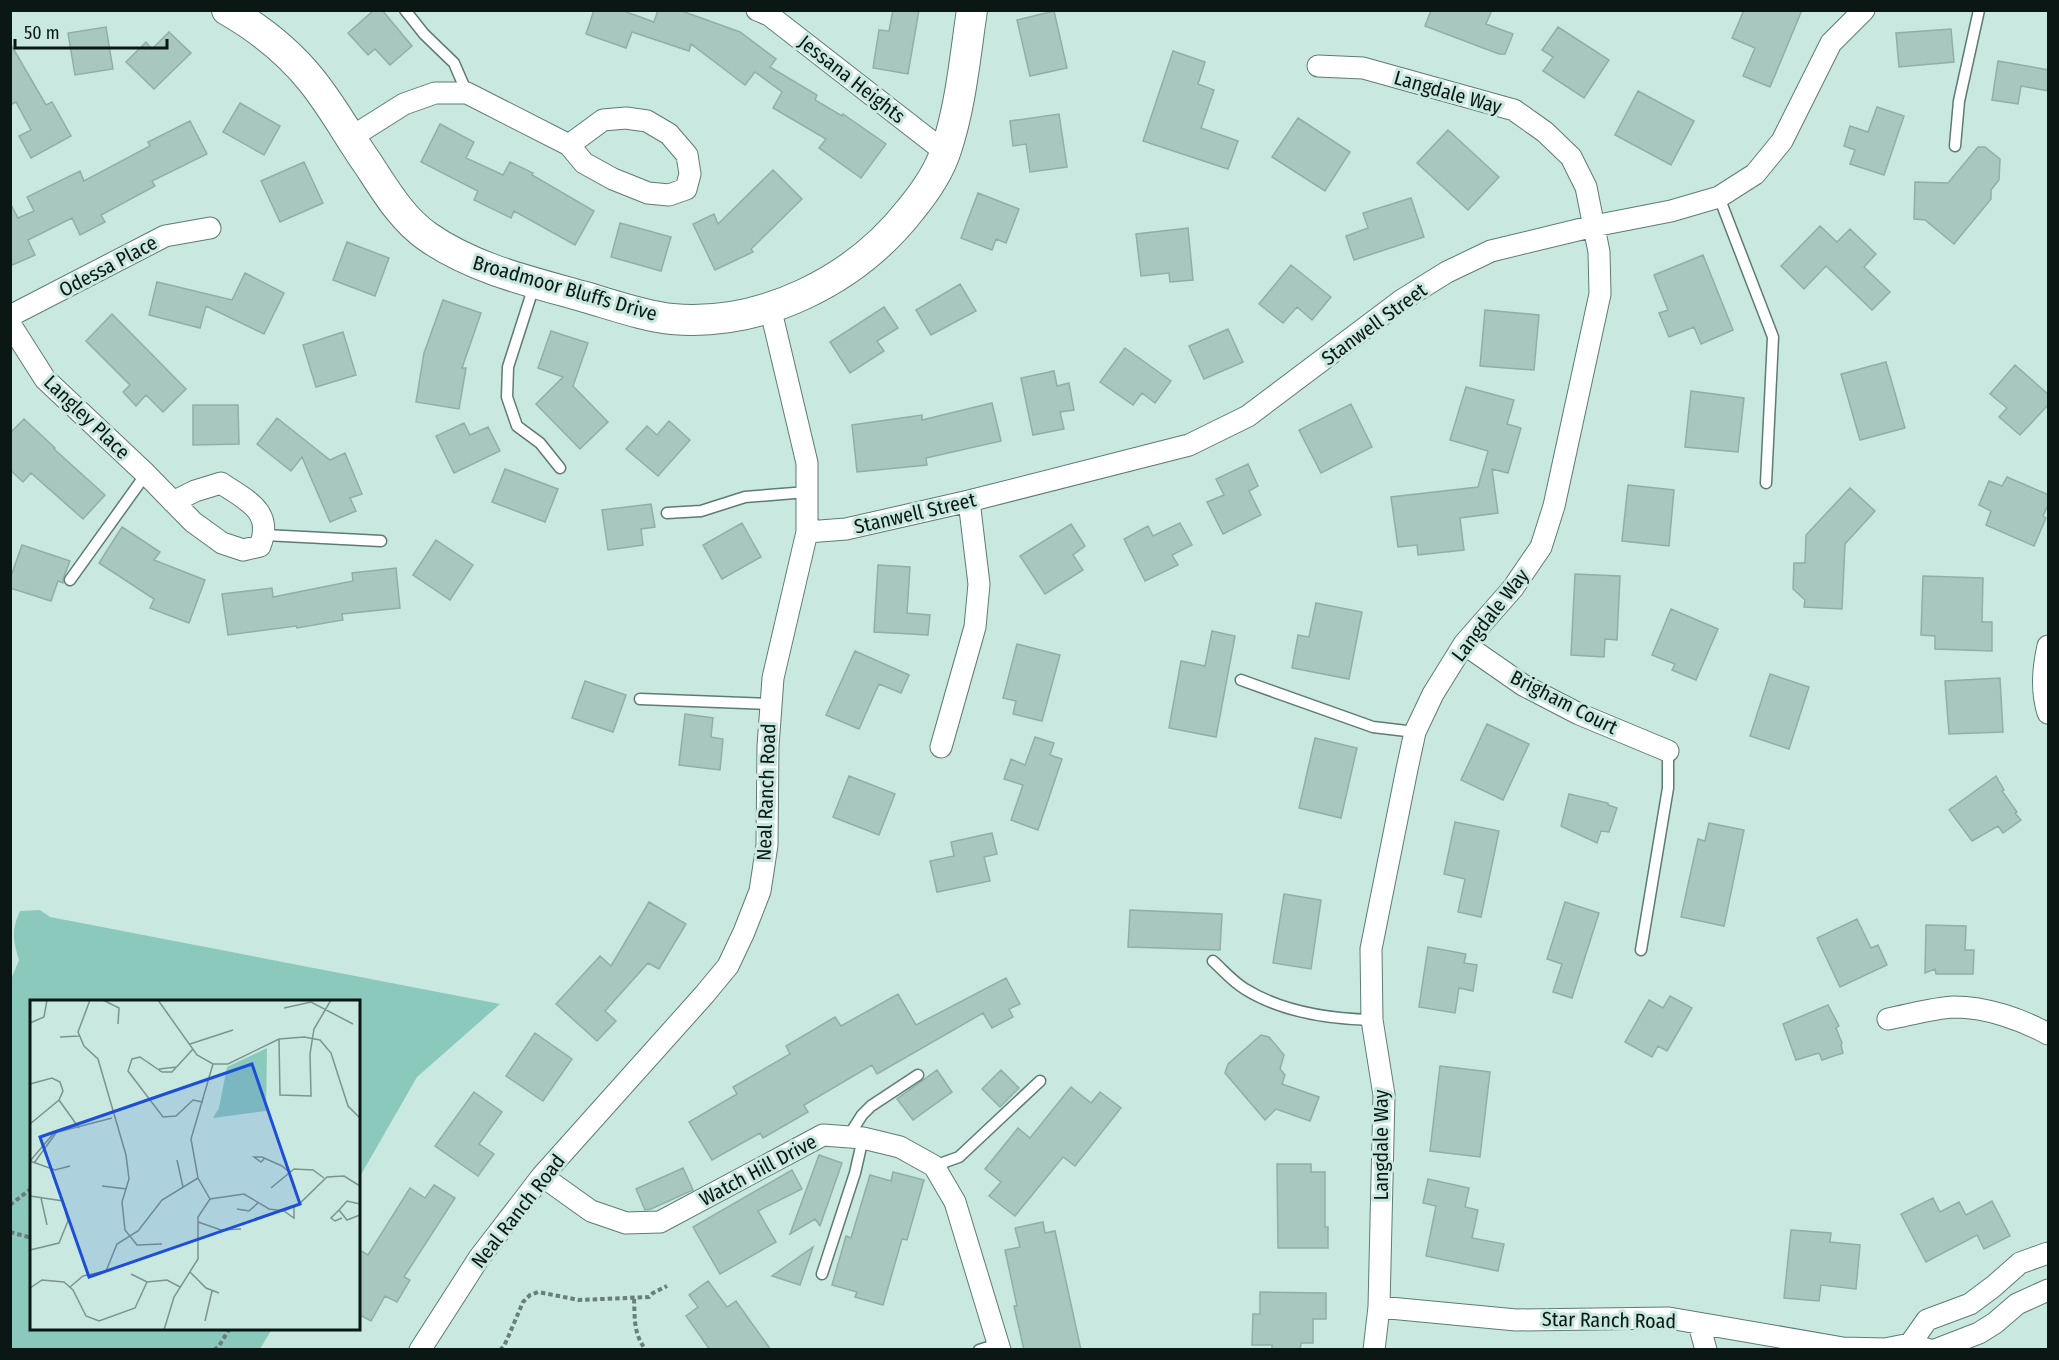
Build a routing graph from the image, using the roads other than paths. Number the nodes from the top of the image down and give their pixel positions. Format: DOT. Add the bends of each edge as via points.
graph roads {
  1 [pos="228,10"];
  2 [pos="405,10"];
  3 [pos="757,10"];
  4 [pos="972,10"];
  5 [pos="1864,10"];
  6 [pos="1979,10"];
  7 [pos="1318,66"];
  8 [pos="467,93"];
  9 [pos="350,138"];
  10 [pos="569,145"];
  11 [pos="1955,146"];
  12 [pos="945,152"];
  13 [pos="1719,197"];
  14 [pos="1594,225"];
  15 [pos="210,228"];
  16 [pos="535,283"];
  17 [pos="770,307"];
  18 [pos="10,316"];
  19 [pos="10,324"];
  20 [pos="560,468"];
  21 [pos="146,474"];
  22 [pos="1766,483"];
  23 [pos="807,492"];
  24 [pos="969,501"];
  25 [pos="173,502"];
  26 [pos="667,513"];
  27 [pos="807,532"];
  28 [pos="265,535"];
  29 [pos="381,541"];
  30 [pos="70,580"];
  31 [pos="1464,644"];
  32 [pos="2049,646"];
  33 [pos="1241,680"];
  34 [pos="640,699"];
  35 [pos="770,704"];
  36 [pos="2049,712"];
  37 [pos="1415,732"];
  38 [pos="941,747"];
  39 [pos="1668,751"];
  40 [pos="1641,950"];
  41 [pos="1213,961"];
  42 [pos="1888,1018"];
  43 [pos="1371,1020"];
  44 [pos="2049,1034"];
  45 [pos="918,1075"];
  46 [pos="1040,1081"];
  47 [pos="856,1137"];
  48 [pos="934,1166"];
  49 [pos="542,1176"];
  50 [pos="2049,1253"];
  51 [pos="822,1274"];
  52 [pos="2049,1290"];
  53 [pos="1379,1307"];
  54 [pos="1699,1324"];
  55 [pos="1920,1347"];
  56 [pos="992,1348"];
  57 [pos="420,1350"];
  58 [pos="1374,1350"];
  59 [pos="1706,1350"];
  60 [pos="1935,1350"];
  1 -- 9 [label="street, Broadmoor Bluffs Drive" via="254,26 313,81"];
  2 -- 8 [label="lane" via="454,63"];
  3 -- 12 [label="street, Jessana Heights" via="769,15"];
  4 -- 12 [label="street, Broadmoor Bluffs Drive" via="966,62"];
  5 -- 13 [label="street, Stanwell Street" via="1832,43 1782,141 1755,174"];
  6 -- 11 [label="lane" via="1959,101"];
  7 -- 14 [label="street, Langdale Way" via="1363,68 1514,110 1571,157 1586,187"];
  8 -- 9 [label="street" via="435,93 404,104"];
  8 -- 10 [label="street"];
  9 -- 16 [label="street, Broadmoor Bluffs Drive" via="401,213 426,236 463,258"];
  10 -- 10 [label="street" via="584,163 648,193 669,195 686,189 690,174 687,156 669,134 647,121 626,117 603,120"];
  12 -- 17 [label="street, Broadmoor Bluffs Drive" via="926,191 897,228 871,252 834,279"];
  13 -- 14 [label="street, Stanwell Street" via="1671,211"];
  13 -- 22 [label="lane" via="1773,338"];
  14 -- 24 [label="street, Stanwell Street" via="1491,251 1447,272 1402,300 1248,416 1190,445"];
  14 -- 31 [label="street, Langdale Way" via="1600,294 1554,506 1541,547 1513,588"];
  15 -- 18 [label="street, Odessa Place" via="165,236"];
  16 -- 17 [label="street, Broadmoor Bluffs Drive" via="670,319 713,319"];
  16 -- 20 [label="lane" via="508,367 507,397 517,426 540,443"];
  17 -- 23 [label="street, Neal Ranch Road" via="807,463"];
  19 -- 21 [label="street, Langley Place" via="45,379"];
  21 -- 25 [label="street, Langley Place"];
  21 -- 30 [label="lane"];
  23 -- 26 [label="lane" via="745,497 701,511"];
  23 -- 27 [label="street, Neal Ranch Road"];
  24 -- 27 [label="street, Stanwell Street" via="846,529"];
  24 -- 38 [label="street" via="979,584 975,627"];
  25 -- 28 [label="street, Langley Place" via="222,543 243,550 260,546"];
  25 -- 28 [label="street" via="221,483 254,506 265,523"];
  27 -- 35 [label="street, Neal Ranch Road"];
  28 -- 29 [label="lane"];
  31 -- 37 [label="street, Langdale Way"];
  31 -- 39 [label="street, Brigham Court" via="1523,685 1579,714"];
  32 -- 36 [label="street" via="2042,672"];
  33 -- 37 [label="lane" via="1373,727"];
  34 -- 35 [label="lane"];
  35 -- 49 [label="street, Neal Ranch Road" via="767,845 760,891 728,966"];
  37 -- 43 [label="street, Langdale Way" via="1371,949"];
  39 -- 40 [label="lane" via="1668,788"];
  41 -- 43 [label="lane" via="1244,988 1281,1006 1338,1019"];
  42 -- 44 [label="street" via="1953,1007 1975,1009 2028,1023"];
  43 -- 53 [label="street, Langdale Way" via="1384,1095"];
  45 -- 47 [label="lane" via="861,1115"];
  46 -- 48 [label="lane" via="959,1157"];
  47 -- 48 [label="street, Watch Hill Drive" via="900,1147"];
  47 -- 49 [label="street, Watch Hill Drive" via="823,1135 660,1222 626,1223 591,1211"];
  47 -- 51 [label="lane" via="855,1173"];
  48 -- 56 [label="street, Watch Hill Drive" via="956,1202"];
  49 -- 57 [label="street, Neal Ranch Road" via="479,1258"];
  50 -- 55 [label="street, Star Ranch Road" via="2020,1263 1970,1304 1927,1320"];
  52 -- 60 [label="street" via="2018,1304 1979,1333"];
  53 -- 54 [label="street, Star Ranch Road" via="1516,1320 1669,1318"];
  53 -- 58 [label="street, Langdale Way"];
  54 -- 55 [label="street, Star Ranch Road" via="1843,1348"];
  54 -- 59 [label="street"];
}
